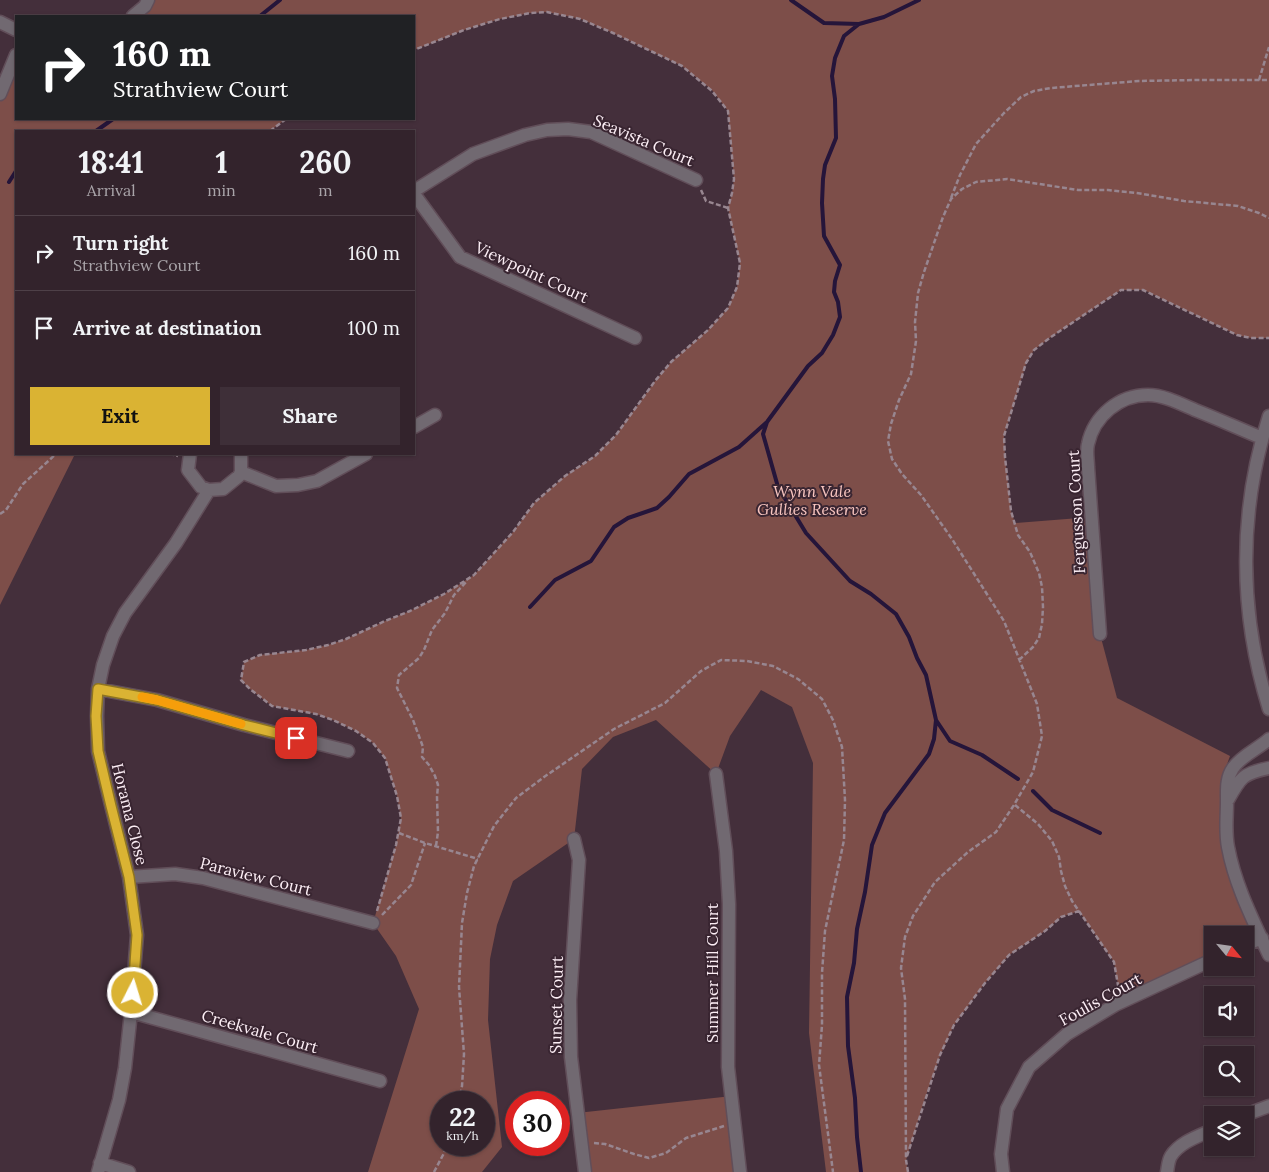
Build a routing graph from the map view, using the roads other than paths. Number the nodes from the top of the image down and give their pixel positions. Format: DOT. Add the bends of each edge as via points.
graph roads {
  1 [pos="148,0"];
  2 [pos="134,15"];
  3 [pos="0,22"];
  4 [pos="15,30"];
  5 [pos="15,57"];
  6 [pos="0,94"];
  7 [pos="696,180"];
  8 [pos="415,191"];
  9 [pos="415,193"];
  10 [pos="634,338"];
  11 [pos="435,415"];
  12 [pos="1269,416"];
  13 [pos="415,426"];
  14 [pos="1262,438"];
  15 [pos="190,455"];
  16 [pos="241,455"];
  17 [pos="364,455"];
  18 [pos="241,472"];
  19 [pos="209,490"];
  20 [pos="1100,634"];
  21 [pos="98,689"];
  22 [pos="1269,708"];
  23 [pos="1269,739"];
  24 [pos="348,751"];
  25 [pos="1269,768"];
  26 [pos="716,774"];
  27 [pos="1227,802"];
  28 [pos="574,839"];
  29 [pos="129,877"];
  30 [pos="373,923"];
  31 [pos="1262,938"];
  32 [pos="1254,941"];
  33 [pos="1269,955"];
  34 [pos="1204,964"];
  35 [pos="131,1012"];
  36 [pos="380,1081"];
  37 [pos="1269,1106"];
  38 [pos="1254,1112"];
  39 [pos="1204,1134"];
  40 [pos="99,1168"];
  41 [pos="129,1172"];
  42 [pos="585,1172"];
  43 [pos="740,1172"];
  44 [pos="1003,1172"];
  45 [pos="1167,1172"];
  1 -- 2 [label="street"];
  3 -- 4 [label="street"];
  5 -- 6 [label="street"];
  7 -- 8 [label="street, Seavista Court" via="591,132 568,129 525,135 473,154"];
  9 -- 10 [label="street, Viewpoint Court" via="460,257"];
  11 -- 13 [label="street"];
  12 -- 14 [label="street"];
  14 -- 20 [label="street, Fergusson Court" via="1169,399 1149,395 1130,397 1105,412 1094,426 1087,445"];
  14 -- 22 [label="street" via="1249,506 1245,568 1248,615 1259,676"];
  15 -- 19 [label="street" via="188,470 201,487"];
  16 -- 18 [label="street"];
  17 -- 18 [label="street" via="317,481 298,485 276,486"];
  18 -- 19 [label="street" via="223,489"];
  19 -- 21 [label="street, Horama Close" via="176,543 125,613 113,636"];
  21 -- 24 [label="street" via="157,700"];
  21 -- 29 [label="street, Horama Close" via="98,751"];
  23 -- 27 [label="street" via="1233,769 1227,784"];
  25 -- 27 [label="street" via="1242,778"];
  26 -- 43 [label="street, Summer Hill Court" via="729,904 728,1067"];
  27 -- 31 [label="street" via="1226,826 1234,875"];
  28 -- 42 [label="street, Sunset Court" via="579,860 570,1048"];
  29 -- 30 [label="street, Paraview Court" via="175,874 204,878"];
  29 -- 35 [label="street, Horama Close" via="137,935"];
  31 -- 32 [label="street"];
  31 -- 33 [label="street"];
  34 -- 44 [label="street, Foulis Court" via="1121,1002 1067,1034 1029,1067 1008,1109 1001,1154"];
  35 -- 36 [label="street, Creekvale Court"];
  35 -- 40 [label="street, Horama Close" via="119,1100"];
  37 -- 38 [label="street"];
  39 -- 45 [label="street" via="1177,1149 1171,1156"];
  40 -- 41 [label="street"];
}
